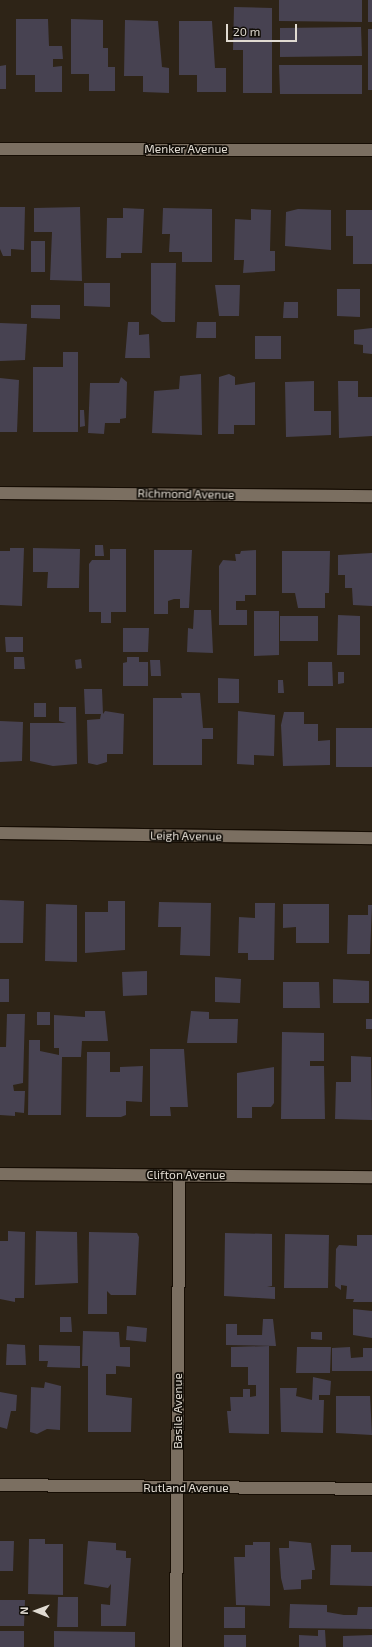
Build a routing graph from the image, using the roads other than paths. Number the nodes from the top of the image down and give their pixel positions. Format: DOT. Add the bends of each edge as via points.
graph roads {
  1 [pos="0,149"];
  2 [pos="372,150"];
  3 [pos="0,493"];
  4 [pos="372,496"];
  5 [pos="0,833"];
  6 [pos="372,838"];
  7 [pos="0,1174"];
  8 [pos="179,1176"];
  9 [pos="372,1177"];
  10 [pos="0,1485"];
  11 [pos="177,1488"];
  12 [pos="372,1489"];
  13 [pos="176,1647"];
  1 -- 2 [label="street, Menker Avenue"];
  3 -- 4 [label="street, Richmond Avenue"];
  5 -- 6 [label="street, Leigh Avenue"];
  7 -- 8 [label="street, Clifton Avenue"];
  8 -- 9 [label="street, Clifton Avenue"];
  8 -- 11 [label="street, Basile Avenue"];
  10 -- 11 [label="street, Rutland Avenue"];
  11 -- 12 [label="street, Rutland Avenue"];
  11 -- 13 [label="street, Basile Avenue"];
}
